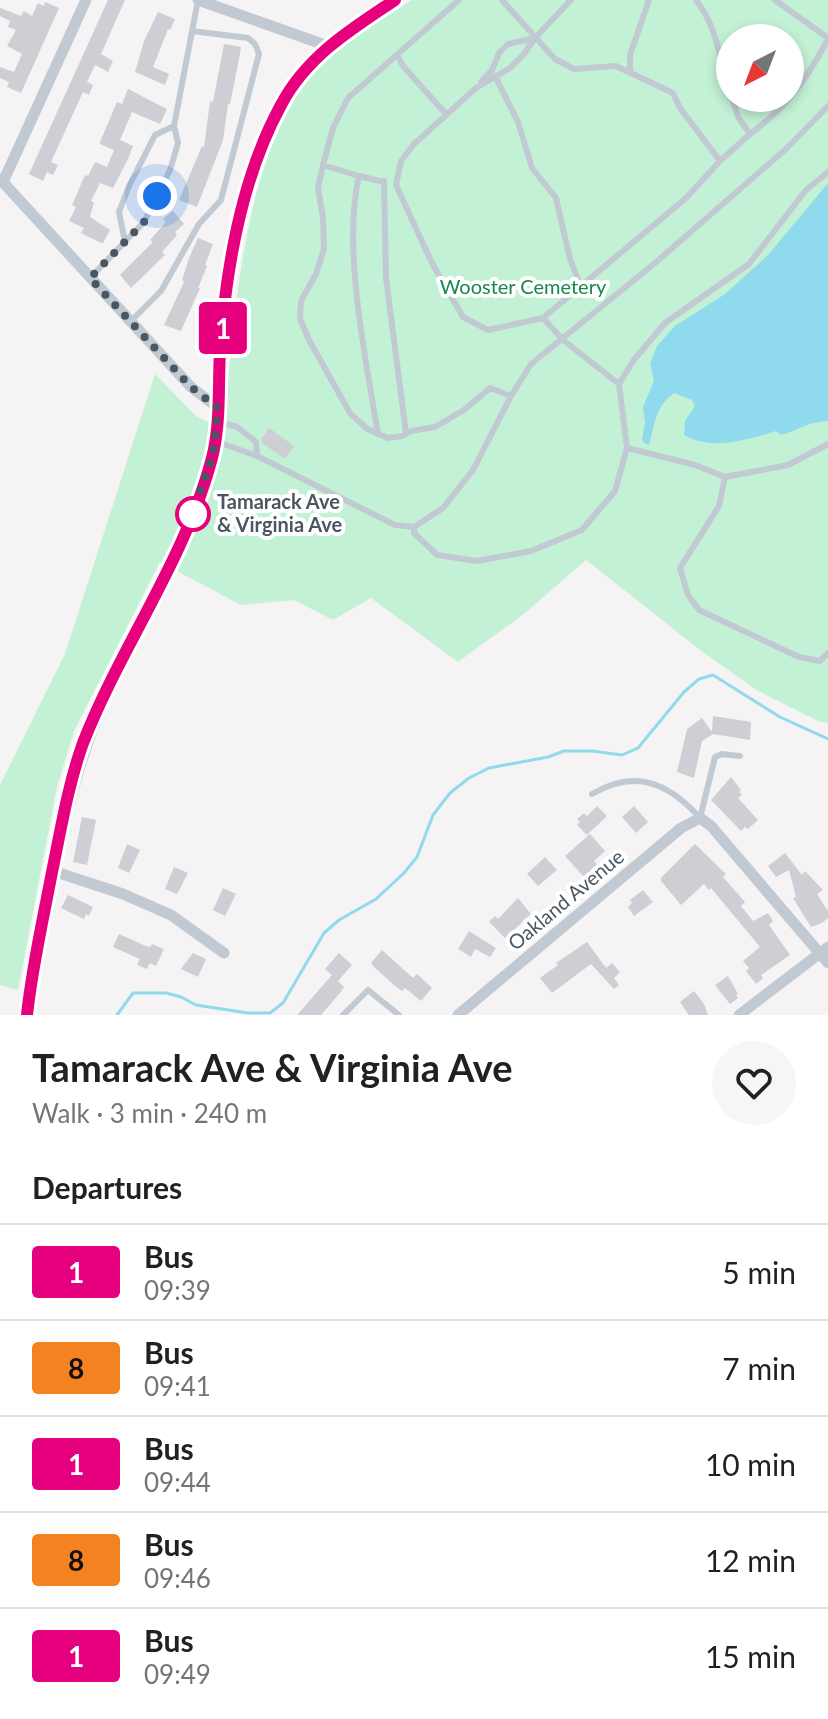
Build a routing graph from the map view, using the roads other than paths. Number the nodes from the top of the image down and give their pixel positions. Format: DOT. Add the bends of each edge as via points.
graph roads {
  1 [pos="86,0"];
  2 [pos="198,0"];
  3 [pos="395,0"];
  4 [pos="459,0"];
  5 [pos="502,0"];
  6 [pos="571,0"];
  7 [pos="649,0"];
  8 [pos="696,0"];
  9 [pos="775,0"];
  10 [pos="192,31"];
  11 [pos="716,36"];
  12 [pos="535,38"];
  13 [pos="828,38"];
  14 [pos="328,46"];
  15 [pos="397,55"];
  16 [pos="630,72"];
  17 [pos="495,76"];
  18 [pos="476,88"];
  19 [pos="828,106"];
  20 [pos="736,112"];
  21 [pos="445,113"];
  22 [pos="174,126"];
  23 [pos="750,134"];
  24 [pos="720,161"];
  25 [pos="323,165"];
  26 [pos="828,172"];
  27 [pos="359,176"];
  28 [pos="1,180"];
  29 [pos="384,181"];
  30 [pos="396,185"];
  31 [pos="125,242"];
  32 [pos="90,278"];
  33 [pos="581,287"];
  34 [pos="543,318"];
  35 [pos="131,321"];
  36 [pos="563,340"];
  37 [pos="619,384"];
  38 [pos="511,396"];
  39 [pos="217,415"];
  40 [pos="406,433"];
  41 [pos="378,434"];
  42 [pos="215,441"];
  43 [pos="828,444"];
  44 [pos="627,448"];
  45 [pos="257,456"];
  46 [pos="725,477"];
  47 [pos="414,527"];
  48 [pos="828,653"];
  49 [pos="740,756"];
  50 [pos="592,794"];
  51 [pos="700,818"];
  52 [pos="53,871"];
  53 [pos="224,953"];
  54 [pos="825,954"];
  55 [pos="27,1015"];
  56 [pos="343,1015"];
  57 [pos="399,1015"];
  58 [pos="458,1015"];
  59 [pos="739,1015"];
  1 -- 28 [label="street"];
  2 -- 10 [label="lane"];
  2 -- 14 [label="street"];
  3 -- 14 [label="street"];
  4 -- 15 [label="lane"];
  5 -- 12 [label="lane"];
  6 -- 12 [label="lane"];
  7 -- 16 [label="lane" via="630,55"];
  8 -- 11 [label="lane"];
  9 -- 13 [label="lane"];
  10 -- 22 [label="lane"];
  10 -- 35 [label="lane" via="248,38 259,54 221,200 199,224 161,291"];
  12 -- 16 [label="lane" via="574,69 616,66"];
  12 -- 17 [label="lane" via="510,68"];
  12 -- 18 [label="lane" via="508,44"];
  13 -- 23 [label="lane" via="808,78 773,118"];
  14 -- 39 [label="street" via="281,103 251,178 226,305"];
  15 -- 21 [label="lane"];
  15 -- 25 [label="lane" via="348,98"];
  16 -- 24 [label="lane" via="673,93"];
  17 -- 18 [label="lane"];
  17 -- 33 [label="lane" via="518,122 532,168 556,198"];
  18 -- 21 [label="lane"];
  19 -- 36 [label="lane" via="776,158"];
  20 -- 23 [label="lane"];
  21 -- 30 [label="lane" via="401,161"];
  22 -- 31 [label="lane" via="178,143 170,170 144,222"];
  22 -- 31 [label="lane" via="155,135 129,186 119,212"];
  23 -- 24 [label="lane"];
  24 -- 33 [label="lane" via="686,198"];
  25 -- 27 [label="lane"];
  25 -- 41 [label="lane" via="318,188 324,249 301,301 300,319 350,413"];
  26 -- 37 [label="lane" via="806,190 749,264 665,323"];
  27 -- 29 [label="lane"];
  27 -- 41 [label="lane" via="355,257"];
  28 -- 32 [label="street"];
  29 -- 30 [label="lane"];
  29 -- 40 [label="lane" via="386,278"];
  30 -- 34 [label="lane" via="463,317 488,330"];
  31 -- 32 [label="lane"];
  32 -- 35 [label="street"];
  33 -- 34 [label="lane"];
  34 -- 36 [label="lane"];
  35 -- 39 [label="street"];
  36 -- 37 [label="lane"];
  36 -- 38 [label="lane" via="531,364"];
  37 -- 44 [label="lane"];
  38 -- 40 [label="lane" via="490,388 435,427"];
  38 -- 47 [label="lane" via="473,470 443,508"];
  39 -- 42 [label="street"];
  39 -- 45 [label="lane" via="256,442"];
  40 -- 41 [label="lane" via="388,438"];
  42 -- 45 [label="lane"];
  42 -- 52 [label="street" via="179,547 83,744"];
  43 -- 46 [label="lane" via="788,465"];
  44 -- 46 [label="lane"];
  44 -- 47 [label="lane" via="615,491 582,530 531,551 477,561 437,555"];
  45 -- 47 [label="lane" via="395,525"];
  46 -- 48 [label="lane" via="719,506 680,568 688,595 699,610 799,657 820,661"];
  49 -- 51 [label="lane" via="715,757"];
  50 -- 51 [label="lane" via="609,784 648,781 686,803"];
  51 -- 54 [label="street"];
  51 -- 58 [label="street, Oakland Avenue" via="681,828"];
  52 -- 53 [label="street" via="171,915"];
  52 -- 55 [label="street"];
  54 -- 59 [label="street"];
  56 -- 57 [label="lane" via="368,990"];
}
